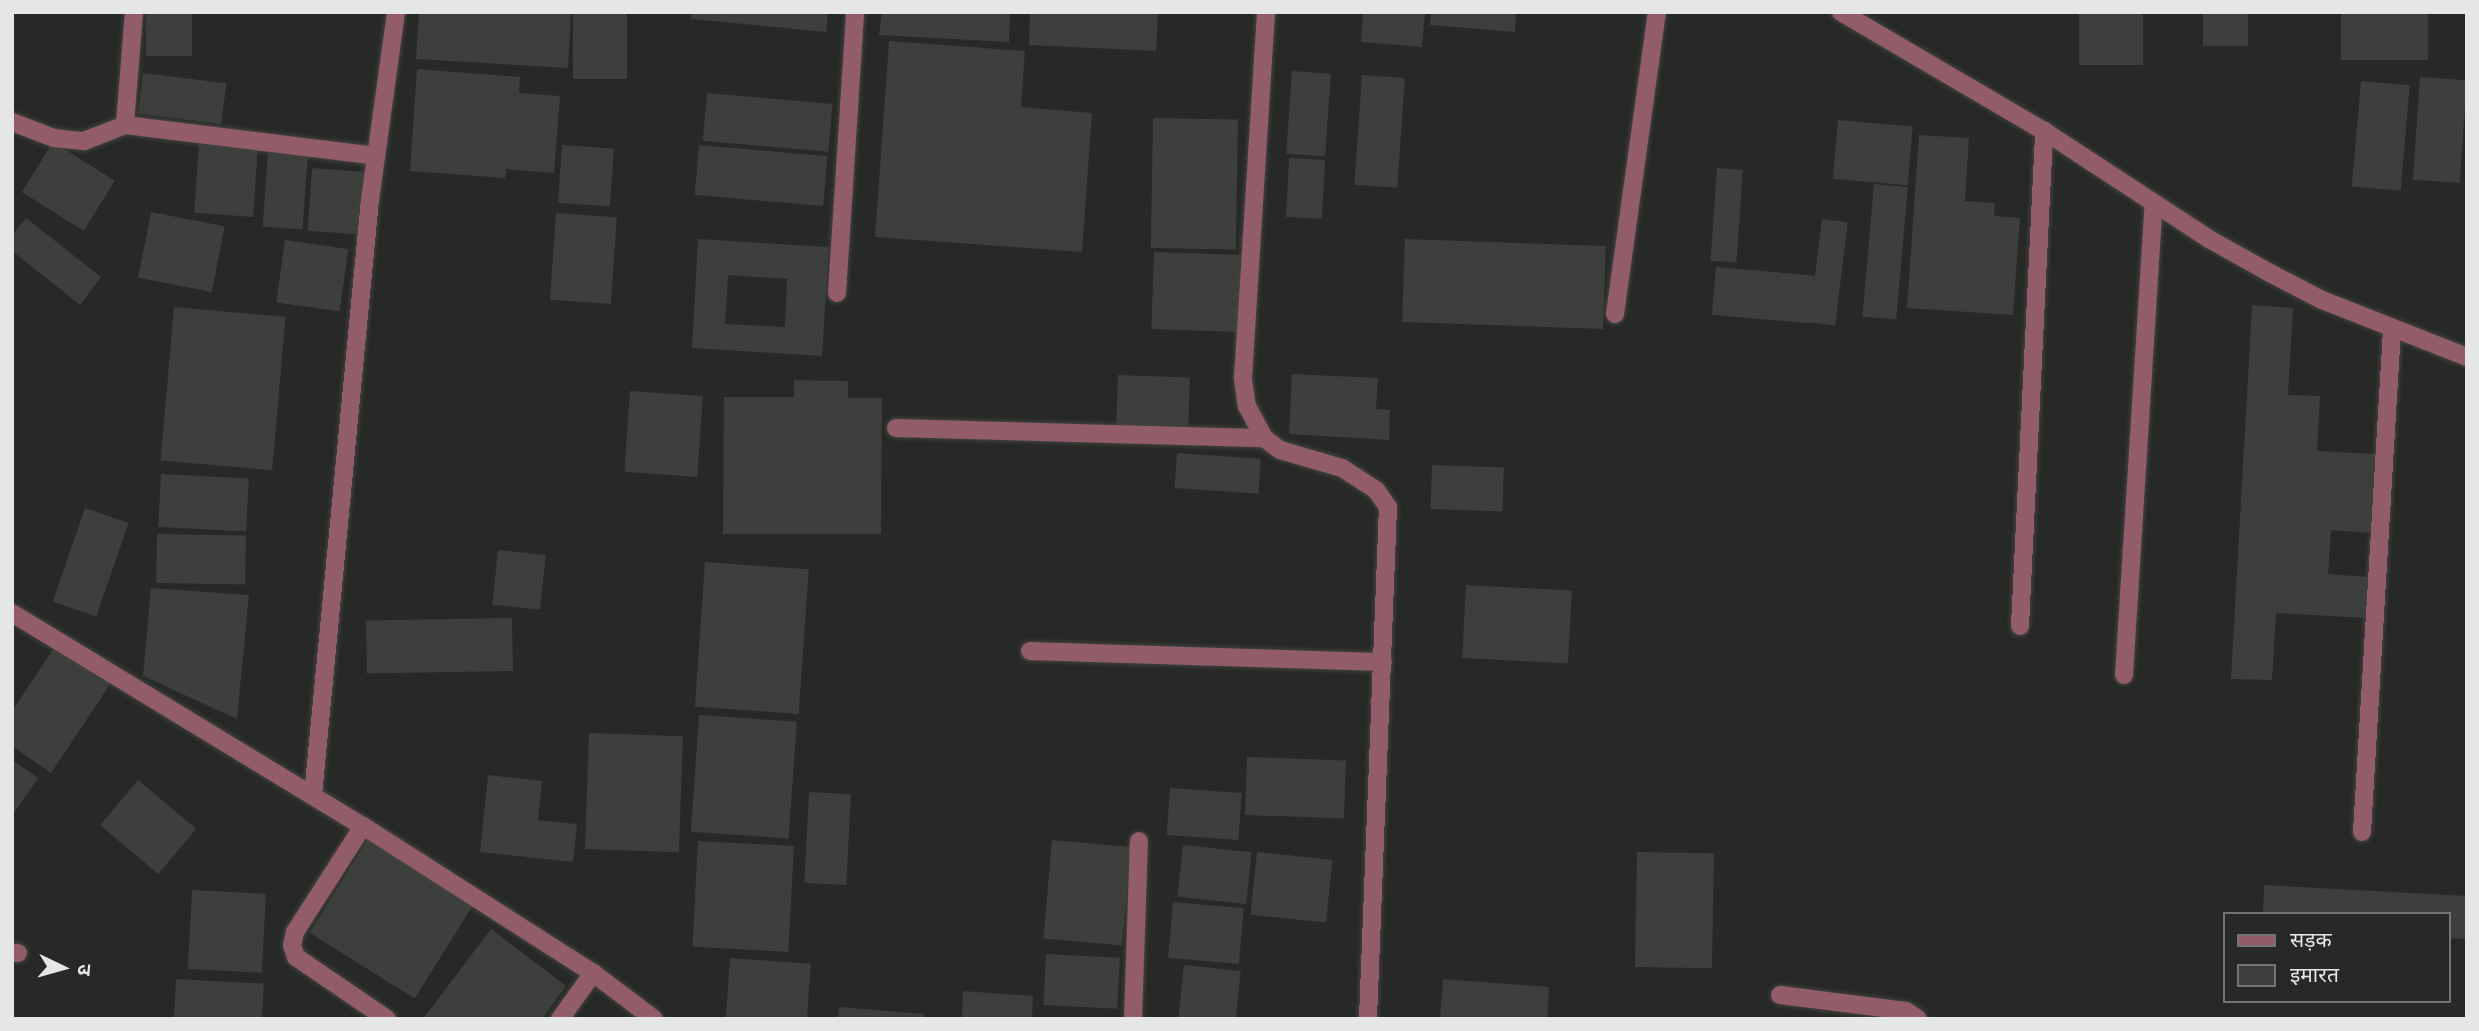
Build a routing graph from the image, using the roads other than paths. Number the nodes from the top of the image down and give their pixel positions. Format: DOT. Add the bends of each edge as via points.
graph roads {
  1 [pos="134,12"];
  2 [pos="396,12"];
  3 [pos="855,12"];
  4 [pos="1266,12"];
  5 [pos="1657,12"];
  6 [pos="1841,12"];
  7 [pos="12,122"];
  8 [pos="125,125"];
  9 [pos="2044,131"];
  10 [pos="376,156"];
  11 [pos="2154,203"];
  12 [pos="837,293"];
  13 [pos="1615,314"];
  14 [pos="2392,330"];
  15 [pos="2467,357"];
  16 [pos="896,428"];
  17 [pos="1264,438"];
  18 [pos="12,614"];
  19 [pos="2020,626"];
  20 [pos="1030,651"];
  21 [pos="1383,662"];
  22 [pos="2124,675"];
  23 [pos="313,795"];
  24 [pos="363,826"];
  25 [pos="2362,832"];
  26 [pos="1139,841"];
  27 [pos="593,973"];
  28 [pos="1780,995"];
  29 [pos="387,1019"];
  30 [pos="560,1019"];
  31 [pos="654,1019"];
  32 [pos="1133,1019"];
  33 [pos="1368,1019"];
  34 [pos="1919,1019"];
  1 -- 8 [label="street"];
  2 -- 10 [label="street"];
  3 -- 12 [label="street"];
  4 -- 17 [label="street" via="1243,379 1247,406"];
  5 -- 13 [label="street"];
  6 -- 9 [label="street"];
  7 -- 8 [label="street" via="54,138 84,141"];
  8 -- 10 [label="street"];
  9 -- 11 [label="street"];
  9 -- 19 [label="street"];
  10 -- 23 [label="street"];
  11 -- 14 [label="street" via="2281,278"];
  11 -- 22 [label="street"];
  14 -- 15 [label="street"];
  14 -- 25 [label="street"];
  16 -- 17 [label="street"];
  17 -- 21 [label="street" via="1280,450 1342,468 1376,490 1388,507"];
  18 -- 23 [label="street"];
  20 -- 21 [label="street"];
  21 -- 33 [label="street"];
  23 -- 24 [label="street"];
  24 -- 27 [label="street"];
  24 -- 29 [label="street" via="295,932 292,945 296,957"];
  26 -- 32 [label="street"];
  27 -- 30 [label="street"];
  27 -- 31 [label="street"];
  28 -- 34 [label="street" via="1906,1011"];
}
